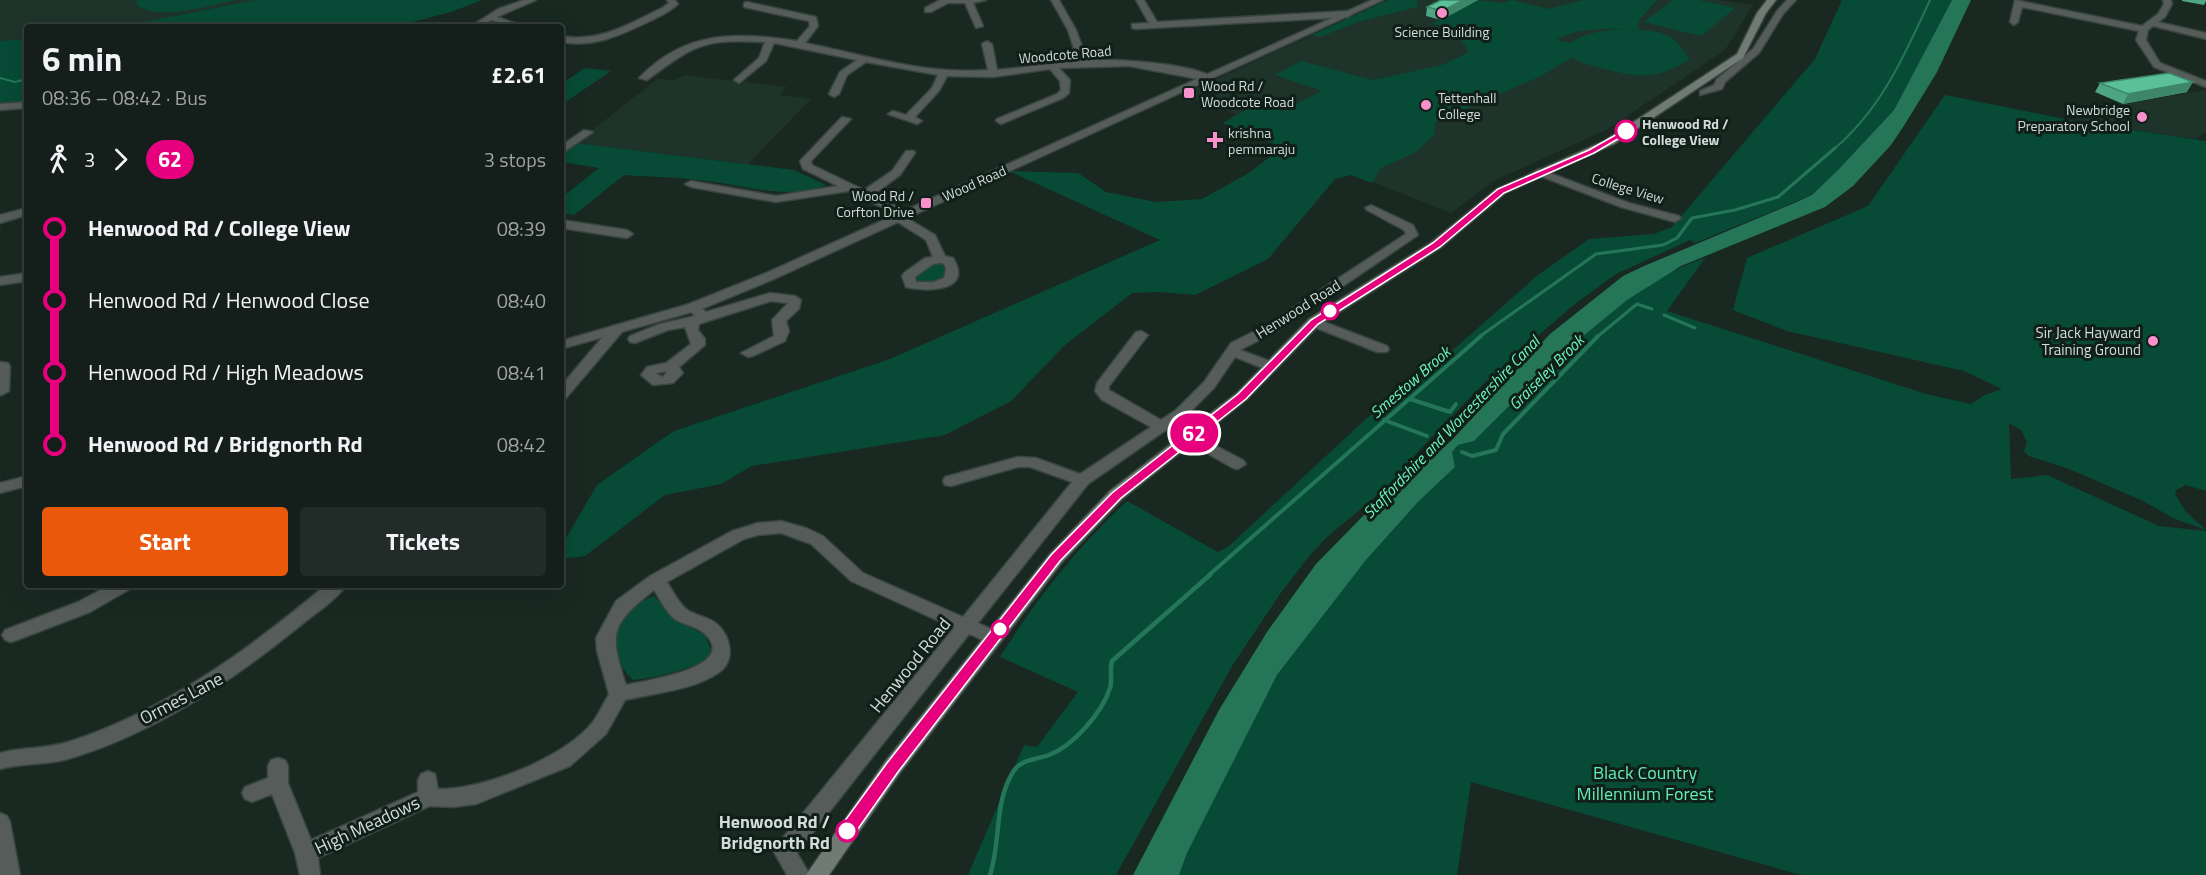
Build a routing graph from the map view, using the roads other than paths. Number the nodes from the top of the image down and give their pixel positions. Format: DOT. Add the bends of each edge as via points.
graph roads {
  1 [pos="531,0"];
  2 [pos="671,0"];
  3 [pos="945,0"];
  4 [pos="982,0"];
  5 [pos="1055,0"];
  6 [pos="1140,0"];
  7 [pos="1379,0"];
  8 [pos="1772,0"];
  9 [pos="1792,0"];
  10 [pos="2167,0"];
  11 [pos="969,2"];
  12 [pos="2019,2"];
  13 [pos="750,7"];
  14 [pos="926,11"];
  15 [pos="1348,14"];
  16 [pos="489,17"];
  17 [pos="2014,22"];
  18 [pos="478,24"];
  19 [pos="512,24"];
  20 [pos="1154,24"];
  21 [pos="979,26"];
  22 [pos="1135,26"];
  23 [pos="2148,26"];
  24 [pos="2206,36"];
  25 [pos="564,40"];
  26 [pos="771,40"];
  27 [pos="800,43"];
  28 [pos="987,44"];
  29 [pos="864,59"];
  30 [pos="1083,63"];
  31 [pos="1052,66"];
  32 [pos="944,73"];
  33 [pos="993,74"];
  34 [pos="663,75"];
  35 [pos="746,78"];
  36 [pos="1209,78"];
  37 [pos="2206,84"];
  38 [pos="1705,89"];
  39 [pos="824,99"];
  40 [pos="24,105"];
  41 [pos="0,107"];
  42 [pos="893,114"];
  43 [pos="1004,118"];
  44 [pos="847,123"];
  45 [pos="588,132"];
  46 [pos="564,149"];
  47 [pos="912,151"];
  48 [pos="1539,172"];
  49 [pos="691,184"];
  50 [pos="849,188"];
  51 [pos="865,195"];
  52 [pos="1371,207"];
  53 [pos="24,212"];
  54 [pos="900,216"];
  55 [pos="1675,218"];
  56 [pos="0,219"];
  57 [pos="564,224"];
  58 [pos="627,234"];
  59 [pos="940,259"];
  60 [pos="24,277"];
  61 [pos="0,281"];
  62 [pos="697,315"];
  63 [pos="1314,322"];
  64 [pos="617,328"];
  65 [pos="635,339"];
  66 [pos="1140,343"];
  67 [pos="564,344"];
  68 [pos="1382,350"];
  69 [pos="1231,351"];
  70 [pos="748,353"];
  71 [pos="0,366"];
  72 [pos="671,366"];
  73 [pos="1270,366"];
  74 [pos="2,391"];
  75 [pos="564,391"];
  76 [pos="1161,426"];
  77 [pos="1189,437"];
  78 [pos="1238,464"];
  79 [pos="1082,480"];
  80 [pos="963,481"];
  81 [pos="24,482"];
  82 [pos="0,488"];
  83 [pos="656,580"];
  84 [pos="119,588"];
  85 [pos="334,588"];
  86 [pos="965,627"];
  87 [pos="11,635"];
  88 [pos="994,638"];
  89 [pos="619,694"];
  90 [pos="0,761"];
  91 [pos="252,793"];
  92 [pos="0,822"];
  93 [pos="9,875"];
  94 [pos="799,875"];
  95 [pos="817,875"];
  1 -- 16 [label="street"];
  2 -- 25 [label="street" via="674,4 665,10 599,39 575,43"];
  3 -- 11 [label="street"];
  3 -- 14 [label="street"];
  4 -- 11 [label="street"];
  5 -- 30 [label="street" via="1072,30"];
  6 -- 20 [label="street"];
  7 -- 15 [label="street, Wood Road"];
  8 -- 38 [label="main road, Henwood Road" via="1759,14 1740,56"];
  9 -- 38 [label="street, Henwood Road" via="1756,51"];
  10 -- 23 [label="street" via="2163,15"];
  11 -- 21 [label="street"];
  12 -- 17 [label="street"];
  12 -- 23 [label="street"];
  13 -- 27 [label="street" via="813,19 814,26"];
  15 -- 20 [label="street"];
  15 -- 36 [label="street, Wood Road"];
  16 -- 18 [label="street"];
  16 -- 19 [label="street"];
  20 -- 22 [label="street"];
  23 -- 24 [label="street"];
  23 -- 37 [label="street" via="2141,40 2157,65"];
  26 -- 27 [label="street, Woodcote Road"];
  26 -- 34 [label="street, Woodcote Road" via="700,42 647,76"];
  26 -- 35 [label="street" via="763,59"];
  27 -- 29 [label="street, Woodcote Road"];
  28 -- 33 [label="street"];
  29 -- 32 [label="street, Woodcote Road"];
  29 -- 39 [label="street" via="843,74 839,94"];
  30 -- 31 [label="street, Woodcote Road"];
  30 -- 36 [label="street, Woodcote Road" via="1142,64"];
  31 -- 33 [label="street, Woodcote Road"];
  31 -- 43 [label="street" via="1065,80 1066,91"];
  32 -- 33 [label="street, Woodcote Road"];
  32 -- 42 [label="street" via="914,119"];
  36 -- 54 [label="street, Wood Road"];
  38 -- 48 [label="main road, Henwood Road" via="1610,142"];
  40 -- 41 [label="street"];
  44 -- 50 [label="street" via="805,161 807,167"];
  45 -- 46 [label="street"];
  47 -- 51 [label="street" via="896,173"];
  48 -- 55 [label="street, College View" via="1625,205"];
  48 -- 63 [label="main road, Henwood Road" via="1501,191 1436,245"];
  49 -- 50 [label="street" via="776,199"];
  50 -- 51 [label="street"];
  51 -- 54 [label="street"];
  52 -- 69 [label="street, Henwood Road" via="1409,228 1412,236"];
  53 -- 56 [label="street"];
  54 -- 59 [label="street" via="931,238"];
  54 -- 62 [label="street, Wood Road" via="770,276"];
  57 -- 58 [label="street"];
  60 -- 61 [label="street"];
  62 -- 64 [label="street, Wood Road"];
  62 -- 65 [label="street"];
  62 -- 70 [label="street" via="770,297 795,300 794,306 781,316 780,338"];
  62 -- 72 [label="street" via="691,330 698,345"];
  63 -- 68 [label="street"];
  63 -- 73 [label="main road, Henwood Road"];
  64 -- 67 [label="street, Wood Road"];
  64 -- 75 [label="street"];
  66 -- 76 [label="street" via="1102,386 1102,391"];
  69 -- 73 [label="street, Henwood Road"];
  69 -- 76 [label="street, Henwood Road" via="1209,385 1181,413"];
  71 -- 74 [label="street"];
  73 -- 77 [label="main road, Henwood Road" via="1242,396"];
  76 -- 79 [label="street, Henwood Road"];
  77 -- 78 [label="street"];
  77 -- 88 [label="main road, Henwood Road" via="1093,518 1056,558"];
  79 -- 80 [label="street" via="1031,462 1018,462"];
  79 -- 86 [label="street, Henwood Road"];
  81 -- 82 [label="street"];
  83 -- 86 [label="street" via="738,535 782,527 817,540 857,577"];
  83 -- 89 [label="street" via="622,606 605,638"];
  83 -- 89 [label="street" via="680,614 710,628 720,640 721,653 714,667 694,676"];
  84 -- 87 [label="street" via="84,607 36,618"];
  85 -- 90 [label="street, Ormes Lane" via="275,639 185,699 66,751"];
  86 -- 88 [label="street"];
  86 -- 94 [label="street, Henwood Road" via="785,852"];
  88 -- 95 [label="main road, Henwood Road" via="892,768"];
  89 -- 91 [label="street, High Meadows" via="599,728 563,760 476,795 453,798 428,789 308,863 278,775"];
  92 -- 93 [label="street"];
}
